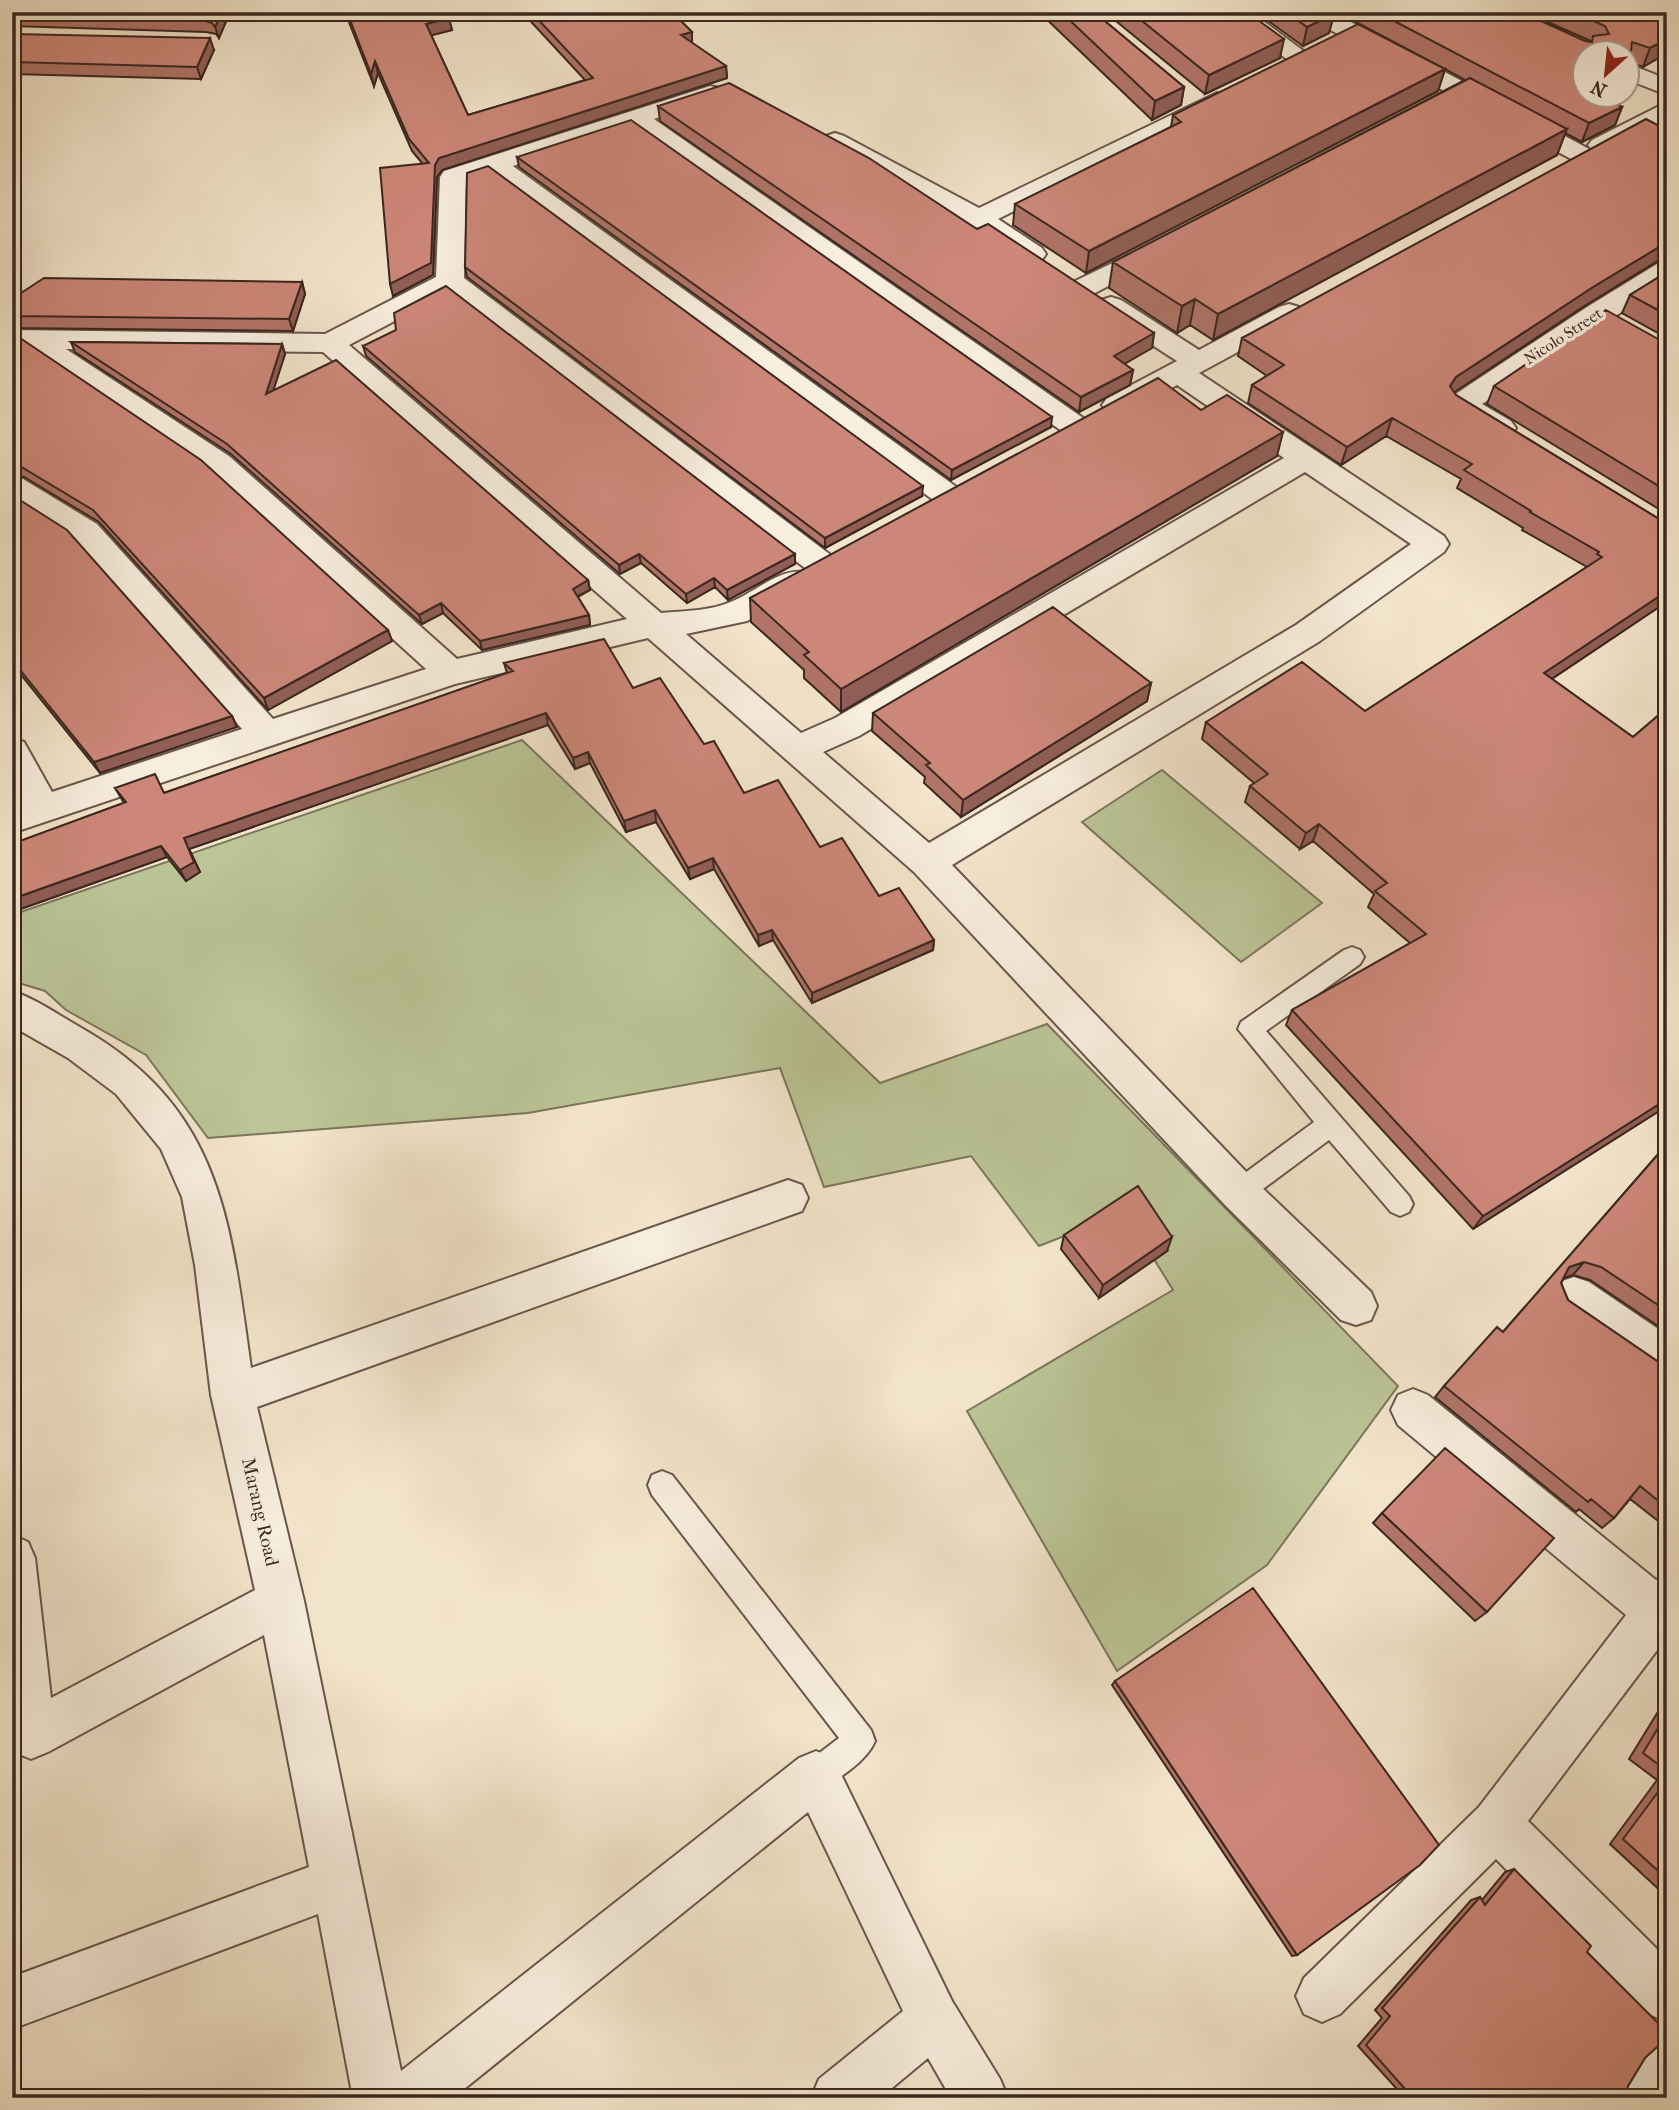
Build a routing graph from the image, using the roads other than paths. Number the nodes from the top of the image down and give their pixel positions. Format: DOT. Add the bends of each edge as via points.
graph roads {
  1 [pos="1235,12"];
  2 [pos="1314,12"];
  3 [pos="1354,33"];
  4 [pos="1301,58"];
  5 [pos="1276,71"];
  6 [pos="1640,76"];
  7 [pos="732,86"];
  8 [pos="1667,88"];
  9 [pos="1240,89"];
  10 [pos="1182,91"];
  11 [pos="1461,92"];
  12 [pos="1436,104"];
  13 [pos="1203,108"];
  14 [pos="1667,109"];
  15 [pos="634,117"];
  16 [pos="814,130"];
  17 [pos="494,164"];
  18 [pos="979,218"];
  19 [pos="1181,237"];
  20 [pos="1667,270"];
  21 [pos="450,281"];
  22 [pos="1083,288"];
  23 [pos="1318,297"];
  24 [pos="22,339"];
  25 [pos="330,344"];
  26 [pos="1188,367"];
  27 [pos="1530,446"];
  28 [pos="1307,458"];
  29 [pos="12,486"];
  30 [pos="951,498"];
  31 [pos="652,625"];
  32 [pos="452,673"];
  33 [pos="267,735"];
  34 [pos="798,749"];
  35 [pos="12,751"];
  36 [pos="28,814"];
  37 [pos="927,862"];
  38 [pos="1352,957"];
  39 [pos="12,1007"];
  40 [pos="1331,1124"];
  41 [pos="1239,1192"];
  42 [pos="789,1198"];
  43 [pos="1400,1204"];
  44 [pos="1574,1296"];
  45 [pos="1356,1306"];
  46 [pos="1667,1360"];
  47 [pos="233,1395"];
  48 [pos="1413,1410"];
  49 [pos="662,1485"];
  50 [pos="12,1558"];
  51 [pos="281,1601"];
  52 [pos="1663,1610"];
  53 [pos="816,1775"];
  54 [pos="1496,1824"];
  55 [pos="338,1881"];
  56 [pos="1322,1996"];
  57 [pos="1667,1996"];
  58 [pos="12,2003"];
  59 [pos="934,2019"];
  60 [pos="1667,2061"];
  61 [pos="380,2098"];
  62 [pos="410,2098"];
  63 [pos="838,2098"];
  64 [pos="981,2098"];
  65 [pos="1642,2098"];
  1 -- 4 [label="street"];
  2 -- 3 [label="street"];
  3 -- 4 [label="street"];
  3 -- 11 [label="street"];
  4 -- 5 [label="street"];
  6 -- 8 [label="street"];
  7 -- 15 [label="street"];
  9 -- 13 [label="street"];
  10 -- 13 [label="street"];
  11 -- 12 [label="street"];
  11 -- 14 [label="street" via="1570,162"];
  13 -- 18 [label="street"];
  15 -- 17 [label="street"];
  15 -- 26 [label="street" via="1065,434"];
  16 -- 18 [label="street"];
  17 -- 21 [label="street" via="453,177"];
  17 -- 30 [label="street"];
  18 -- 22 [label="street"];
  19 -- 22 [label="street"];
  20 -- 27 [label="street, Nicolo Street" via="1609,320 1461,404"];
  21 -- 25 [label="street"];
  21 -- 31 [label="street" via="836,561 736,613"];
  22 -- 26 [label="street"];
  23 -- 26 [label="street"];
  24 -- 25 [label="street"];
  24 -- 32 [label="street" via="218,463"];
  25 -- 31 [label="street"];
  26 -- 28 [label="street"];
  28 -- 34 [label="street" via="847,727"];
  28 -- 37 [label="street" via="1433,544 1308,633"];
  29 -- 33 [label="street" via="86,532"];
  31 -- 32 [label="street"];
  31 -- 34 [label="street"];
  32 -- 33 [label="street"];
  33 -- 36 [label="street"];
  34 -- 37 [label="street"];
  35 -- 36 [label="street"];
  37 -- 41 [label="street"];
  38 -- 40 [label="lane" via="1250,1029"];
  39 -- 47 [label="street, Marang Road" via="82,1047 130,1082 176,1138 202,1197"];
  40 -- 41 [label="lane"];
  40 -- 43 [label="lane"];
  41 -- 45 [label="street"];
  42 -- 47 [label="street"];
  44 -- 46 [label="street"];
  47 -- 51 [label="street, Marang Road"];
  48 -- 52 [label="street"];
  49 -- 53 [label="lane" via="860,1741"];
  50 -- 51 [label="street" via="31,1735"];
  51 -- 55 [label="street, Marang Road"];
  52 -- 54 [label="street"];
  53 -- 59 [label="street"];
  53 -- 62 [label="street"];
  54 -- 56 [label="street"];
  54 -- 57 [label="street"];
  55 -- 58 [label="street"];
  55 -- 61 [label="street, Marang Road"];
  59 -- 63 [label="street"];
  59 -- 64 [label="street"];
  60 -- 65 [label="street"];
}
